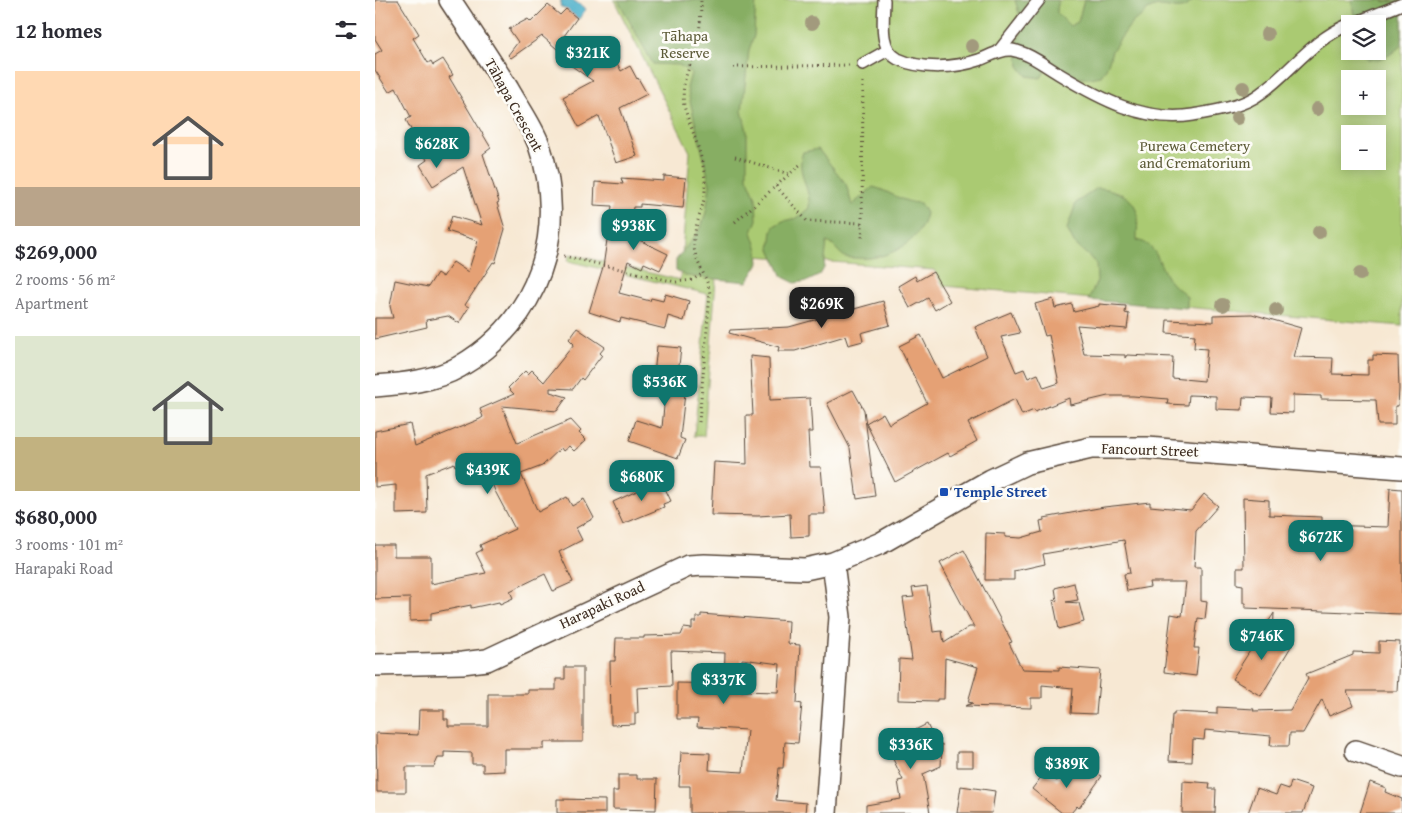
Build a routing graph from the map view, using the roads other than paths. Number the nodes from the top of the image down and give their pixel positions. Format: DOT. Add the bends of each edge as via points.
graph roads {
  1 [pos="451,0"];
  2 [pos="884,0"];
  3 [pos="1039,0"];
  4 [pos="1402,4"];
  5 [pos="1374,15"];
  6 [pos="1341,30"];
  7 [pos="888,50"];
  8 [pos="999,51"];
  9 [pos="863,64"];
  10 [pos="375,386"];
  11 [pos="1402,468"];
  12 [pos="833,563"];
  13 [pos="375,665"];
  14 [pos="1356,751"];
  15 [pos="1402,767"];
  16 [pos="826,813"];
  1 -- 10 [label="street, Tāhapa Crescent" via="538,142 551,194 547,252 536,283 519,315 508,329 473,358 436,376 399,385"];
  2 -- 7 [label="lane" via="884,36"];
  3 -- 8 [label="lane"];
  4 -- 5 [label="lane"];
  6 -- 8 [label="lane" via="1302,54 1261,94 1241,104 1192,115 1144,114 1096,96 1032,58 1011,50"];
  7 -- 8 [label="lane" via="898,59 929,66 967,63"];
  7 -- 9 [label="lane"];
  11 -- 12 [label="street, Fancourt Street" via="1147,448 1091,448 1027,463 881,543"];
  12 -- 13 [label="street, Harapaki Road" via="805,569 688,566 487,660"];
  12 -- 16 [label="street" via="840,617"];
  14 -- 15 [label="street"];
}
